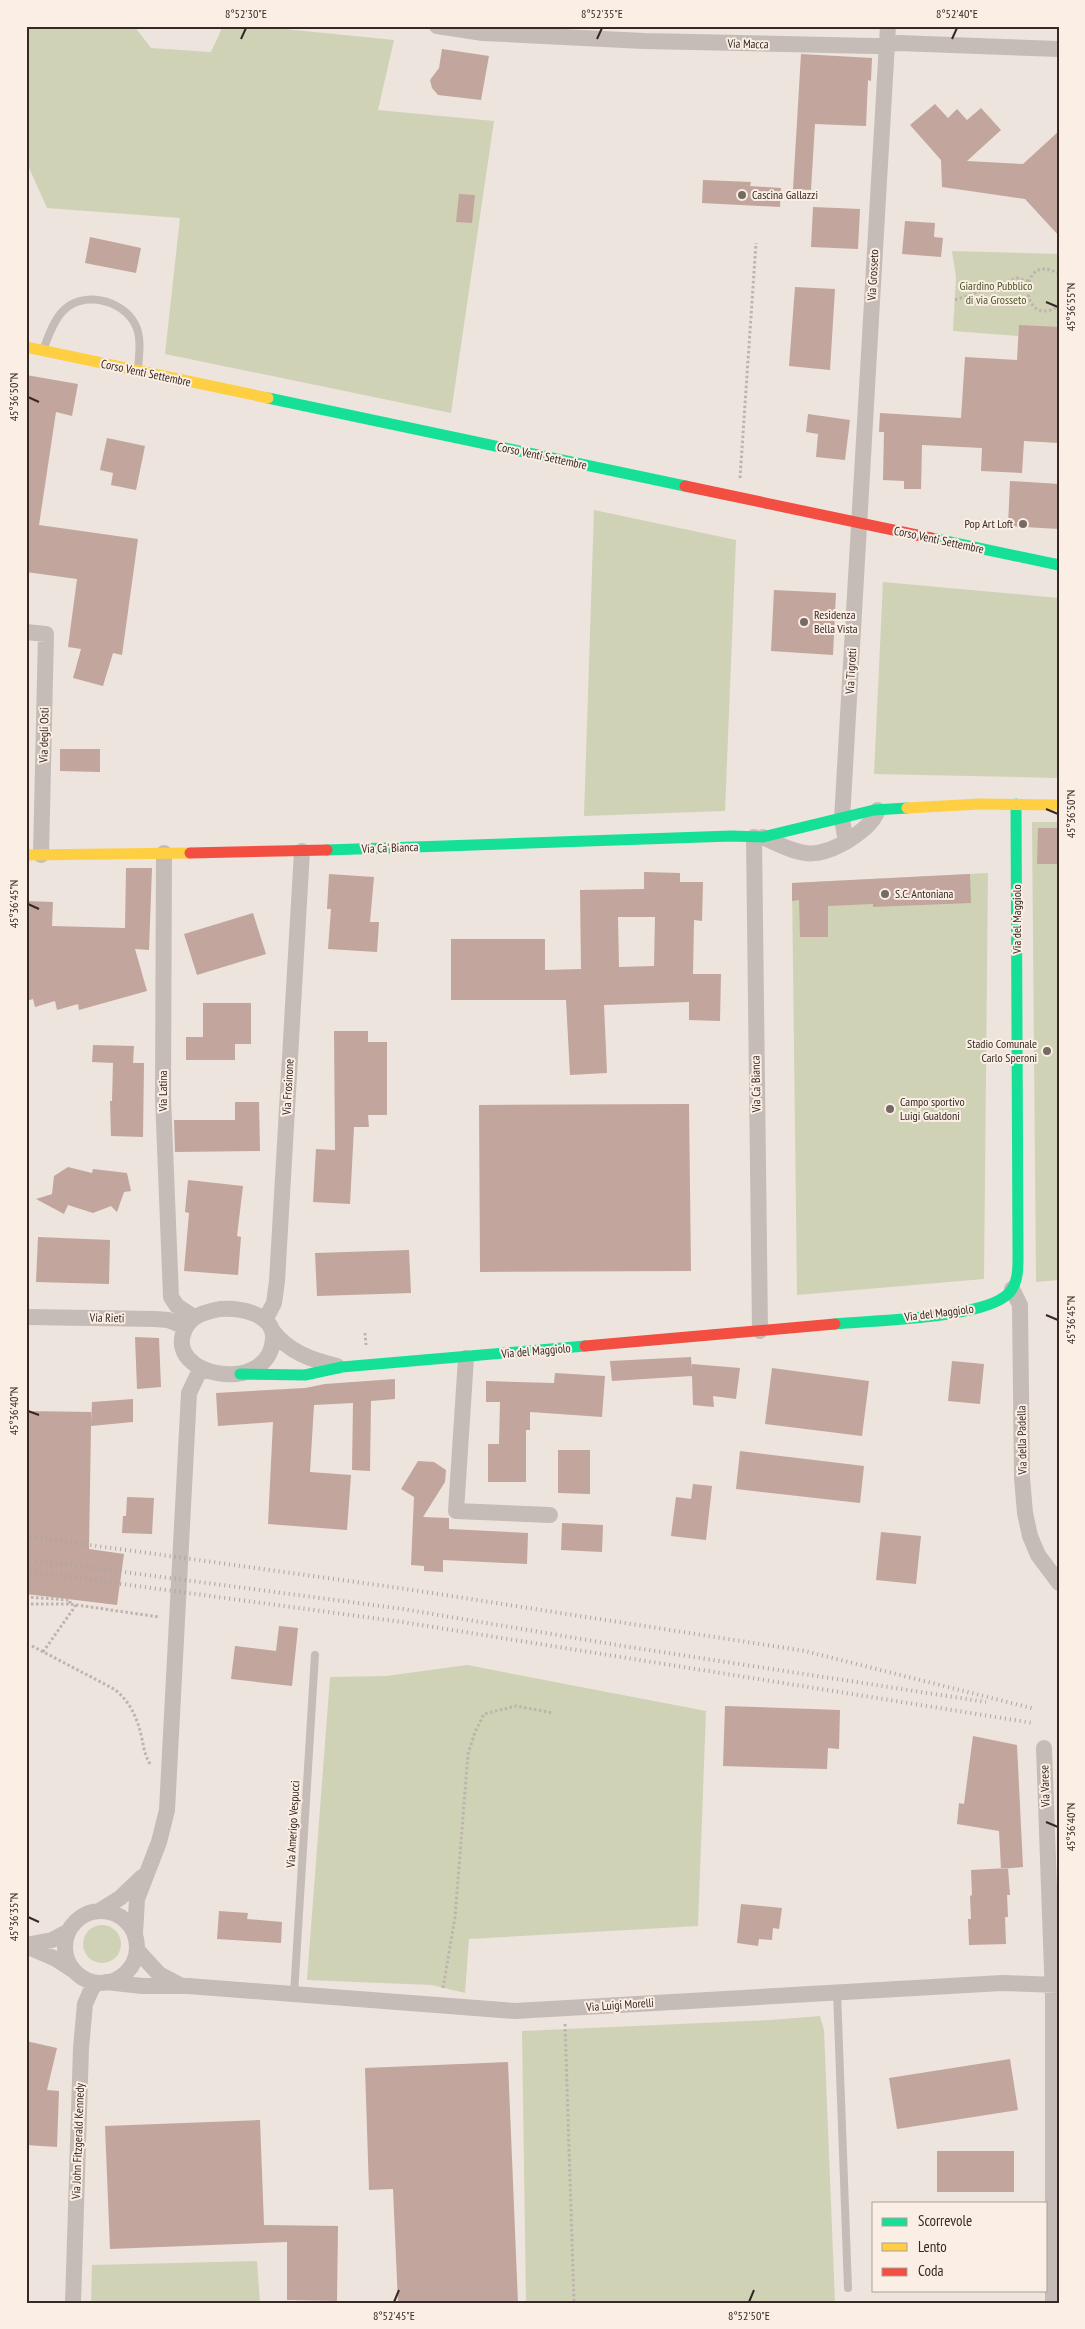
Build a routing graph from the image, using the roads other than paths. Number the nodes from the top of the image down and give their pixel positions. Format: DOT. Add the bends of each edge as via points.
graph roads {
  1 [pos="437,26"];
  2 [pos="888,26"];
  3 [pos="483,30"];
  4 [pos="644,34"];
  5 [pos="886,45"];
  6 [pos="1059,50"];
  7 [pos="26,347"];
  8 [pos="43,351"];
  9 [pos="138,371"];
  10 [pos="859,523"];
  11 [pos="1059,565"];
  12 [pos="26,632"];
  13 [pos="1016,804"];
  14 [pos="1059,804"];
  15 [pos="878,810"];
  16 [pos="842,819"];
  17 [pos="758,837"];
  18 [pos="846,842"];
  19 [pos="302,851"];
  20 [pos="164,853"];
  21 [pos="34,855"];
  22 [pos="1012,1289"];
  23 [pos="26,1317"];
  24 [pos="190,1322"];
  25 [pos="268,1325"];
  26 [pos="760,1331"];
  27 [pos="466,1358"];
  28 [pos="342,1367"];
  29 [pos="201,1368"];
  30 [pos="240,1374"];
  31 [pos="550,1515"];
  32 [pos="1059,1584"];
  33 [pos="315,1655"];
  34 [pos="1044,1748"];
  35 [pos="146,1871"];
  36 [pos="99,1910"];
  37 [pos="67,1932"];
  38 [pos="136,1942"];
  39 [pos="26,1946"];
  40 [pos="73,1970"];
  41 [pos="102,1983"];
  42 [pos="1056,1984"];
  43 [pos="183,1986"];
  44 [pos="837,1992"];
  45 [pos="294,1994"];
  46 [pos="848,2288"];
  47 [pos="73,2303"];
  48 [pos="1053,2303"];
  1 -- 3 [label="street, Via Macca"];
  2 -- 5 [label="street, Via Grosseto"];
  3 -- 4 [label="street, Via Macca"];
  4 -- 5 [label="street, Via Macca"];
  5 -- 6 [label="street, Via Macca" via="908,43"];
  5 -- 10 [label="street, Via Grosseto"];
  7 -- 8 [label="street, Corso Venti Settembre"];
  8 -- 9 [label="street, Corso Venti Settembre"];
  8 -- 9 [label="lane" via="53,325 68,307 88,299 104,302 123,311 136,325 140,344"];
  9 -- 10 [label="street, Corso Venti Settembre"];
  10 -- 11 [label="street, Corso Venti Settembre"];
  10 -- 16 [label="street, Via Tigrotti"];
  12 -- 21 [label="street, Via degli Osti" via="46,634"];
  13 -- 14 [label="street, Via Ca' Bianca"];
  13 -- 15 [label="street, Via Ca' Bianca"];
  13 -- 22 [label="street, Via del Maggiolo" via="1018,1235 1016,1280"];
  15 -- 16 [label="street, Via Ca' Bianca"];
  15 -- 18 [label="street, Via Ca' Bianca" via="868,826"];
  16 -- 17 [label="street, Via Ca' Bianca"];
  16 -- 18 [label="street"];
  17 -- 18 [label="street, Via Ca' Bianca" via="792,851 810,854 828,852"];
  17 -- 19 [label="street, Via Ca' Bianca"];
  17 -- 26 [label="street, Via Ca' Bianca"];
  19 -- 20 [label="street, Via Ca' Bianca"];
  19 -- 25 [label="street, Via Frosinone" via="277,1281"];
  20 -- 21 [label="street, Via Ca' Bianca"];
  20 -- 24 [label="street, Via Latina" via="163,1097 171,1296"];
  22 -- 26 [label="street, Via del Maggiolo" via="995,1304 957,1312"];
  22 -- 32 [label="street, Via della Padella" via="1020,1306 1025,1514 1038,1555"];
  23 -- 24 [label="street, Via Rieti"];
  24 -- 25 [label="street" via="213,1310 235,1309 247,1311"];
  24 -- 29 [label="street" via="182,1337 183,1348 189,1359"];
  25 -- 28 [label="street, Via del Maggiolo" via="300,1355"];
  25 -- 30 [label="street" via="273,1342 267,1357 256,1367"];
  26 -- 27 [label="street, Via del Maggiolo"];
  27 -- 28 [label="street, Via del Maggiolo"];
  27 -- 31 [label="street" via="456,1511"];
  28 -- 30 [label="street, Via del Maggiolo" via="305,1375"];
  29 -- 30 [label="street" via="214,1374"];
  29 -- 35 [label="street" via="190,1393 167,1810 159,1842"];
  33 -- 45 [label="lane, Via Amerigo Vespucci"];
  34 -- 42 [label="street, Via Varese"];
  35 -- 36 [label="street" via="127,1893"];
  35 -- 38 [label="street" via="137,1899"];
  36 -- 37 [label="street" via="80,1916"];
  36 -- 38 [label="street" via="120,1916 129,1924"];
  37 -- 39 [label="street" via="52,1940"];
  37 -- 40 [label="street" via="65,1952"];
  38 -- 41 [label="street" via="135,1959 127,1972 120,1978"];
  38 -- 43 [label="street" via="159,1974"];
  39 -- 40 [label="street"];
  40 -- 41 [label="street" via="84,1979"];
  41 -- 43 [label="street, Via Luigi Morelli"];
  41 -- 47 [label="street, Via John Fitzgerald Kennedy" via="92,1988 85,2004 81,2048"];
  42 -- 44 [label="street, Via Luigi Morelli" via="1002,1983"];
  42 -- 48 [label="street, Via Varese"];
  43 -- 45 [label="street, Via Luigi Morelli"];
  44 -- 45 [label="street, Via Luigi Morelli" via="515,2011"];
  44 -- 46 [label="lane"];
}
